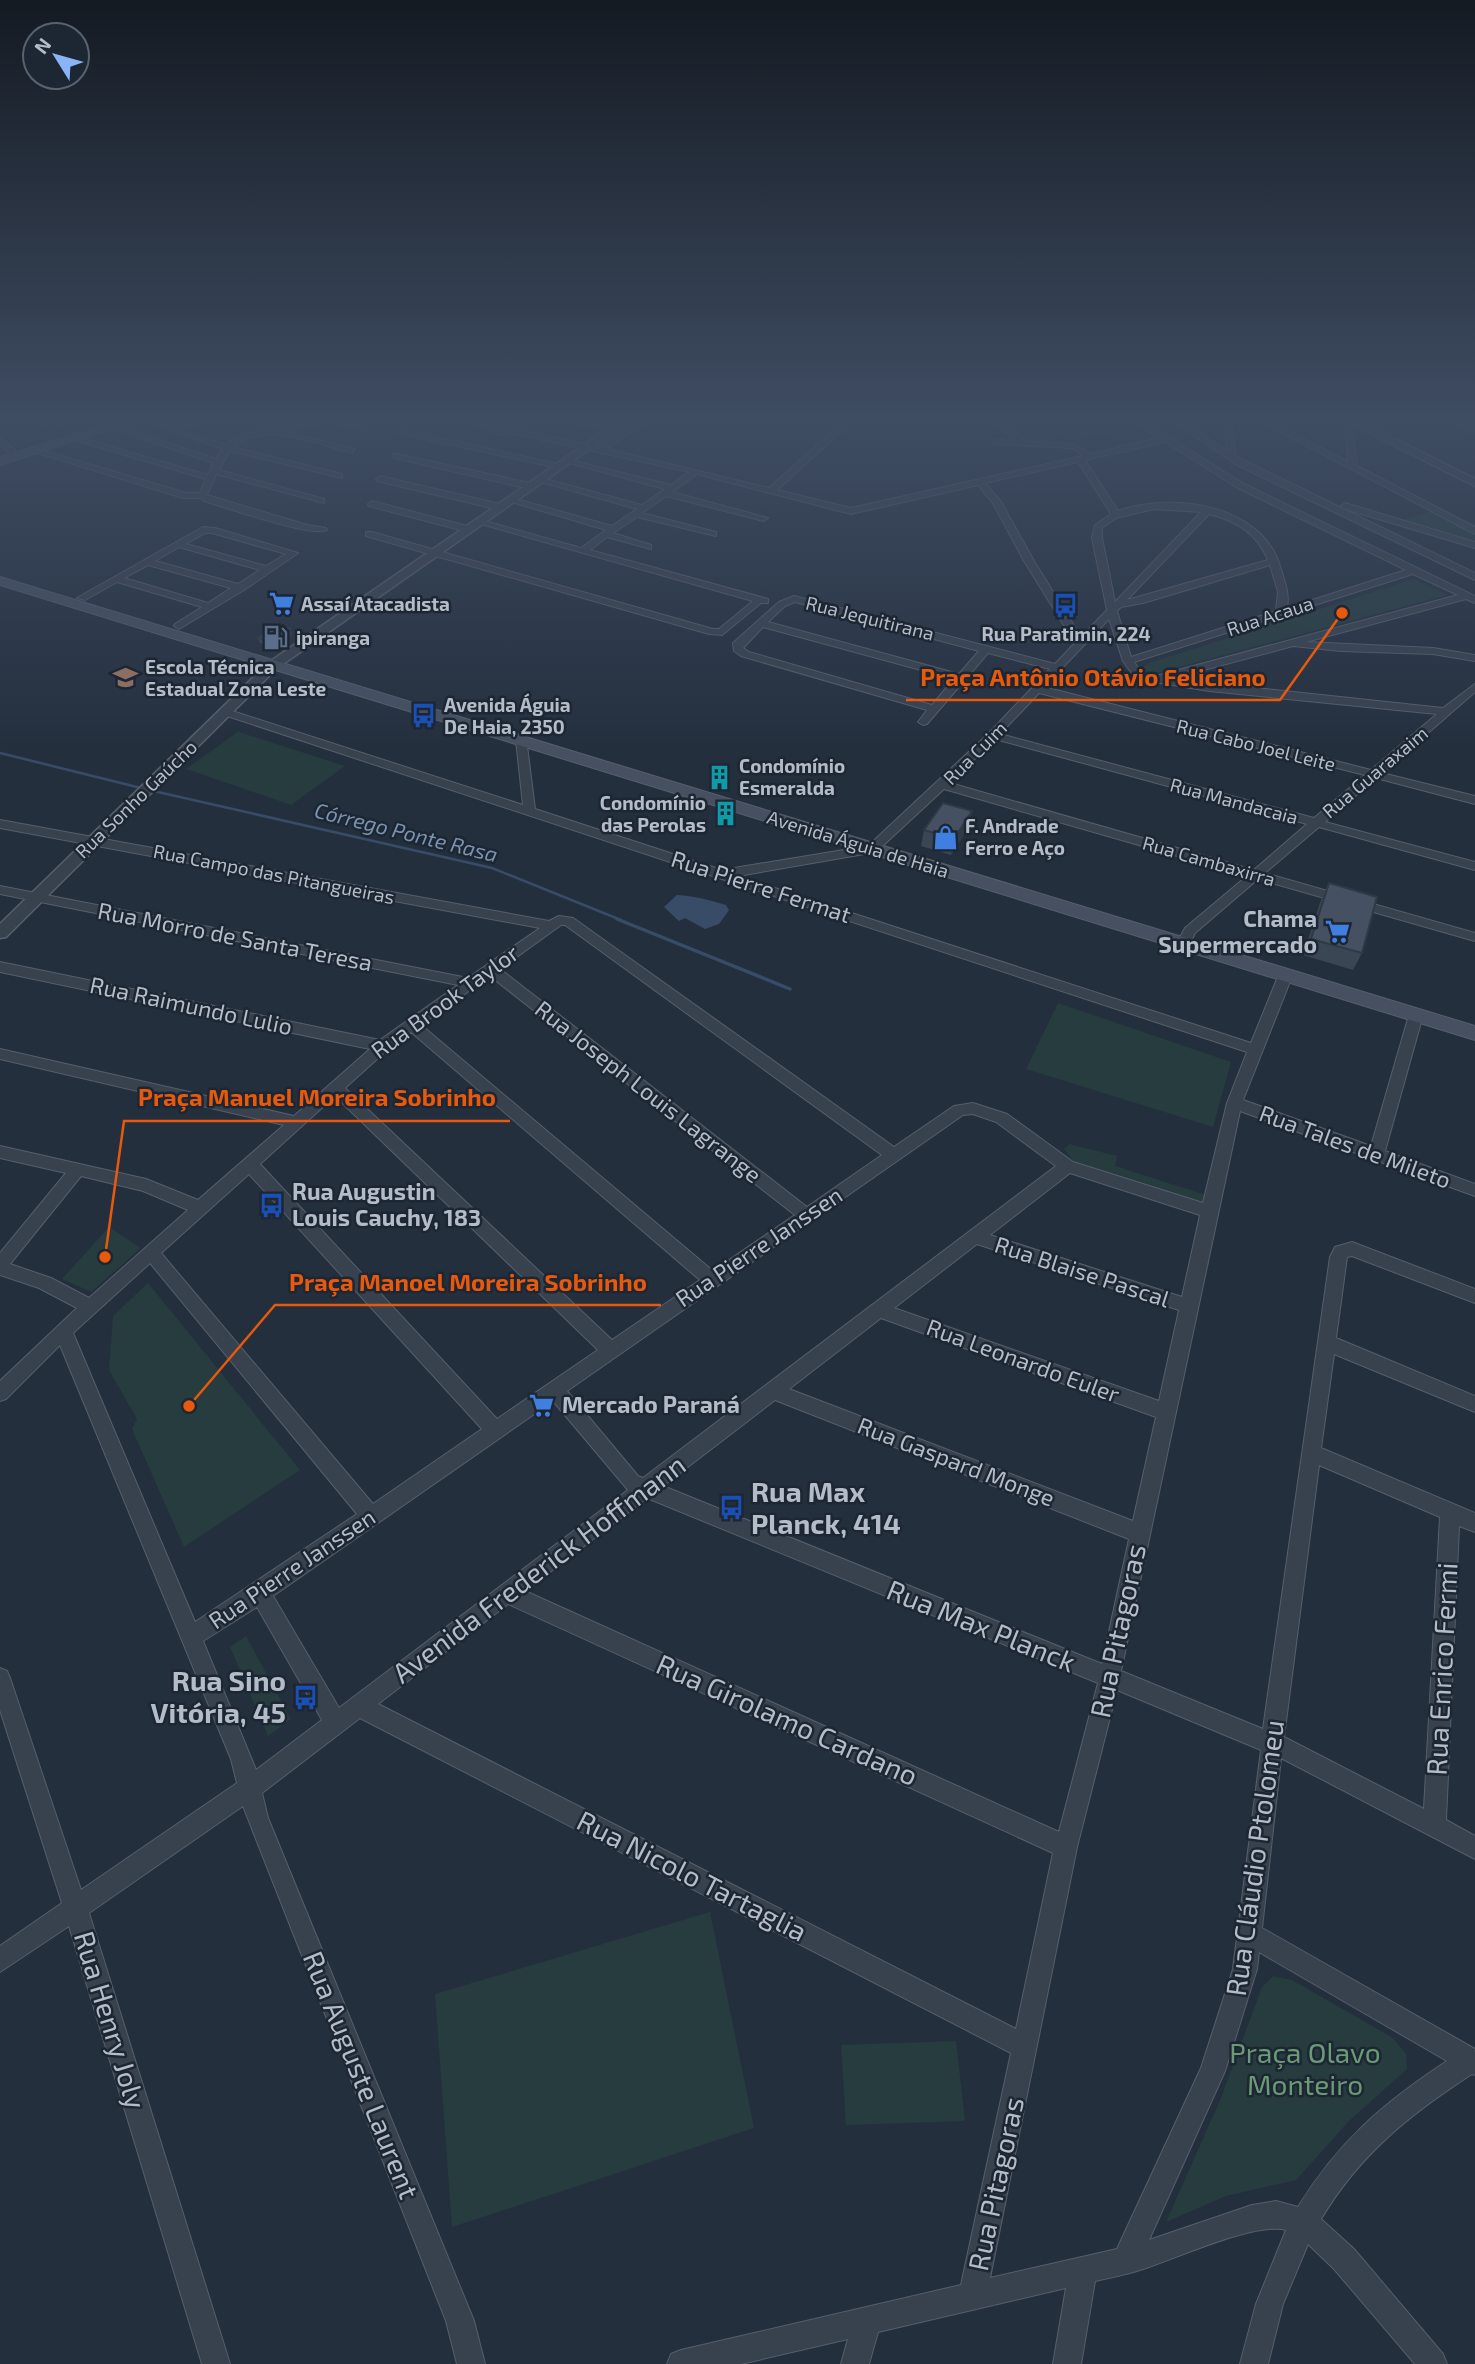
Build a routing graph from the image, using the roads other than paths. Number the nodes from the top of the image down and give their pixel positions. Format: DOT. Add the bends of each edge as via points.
graph roads {
  1 [pos="315,528"];
  2 [pos="501,528"];
  3 [pos="596,528"];
  4 [pos="615,528"];
  5 [pos="695,528"];
  6 [pos="1011,528"];
  7 [pos="1099,528"];
  8 [pos="1191,528"];
  9 [pos="1249,528"];
  10 [pos="1326,528"];
  11 [pos="1374,528"];
  12 [pos="1420,528"];
  13 [pos="468,529"];
  14 [pos="323,530"];
  15 [pos="610,532"];
  16 [pos="369,534"];
  17 [pos="713,534"];
  18 [pos="177,544"];
  19 [pos="1475,545"];
  20 [pos="648,547"];
  21 [pos="582,551"];
  22 [pos="435,552"];
  23 [pos="1274,561"];
  24 [pos="148,562"];
  25 [pos="269,570"];
  26 [pos="1412,571"];
  27 [pos="0,572"];
  28 [pos="1475,578"];
  29 [pos="116,579"];
  30 [pos="0,581"];
  31 [pos="241,588"];
  32 [pos="82,598"];
  33 [pos="1471,598"];
  34 [pos="759,600"];
  35 [pos="780,606"];
  36 [pos="211,607"];
  37 [pos="1116,607"];
  38 [pos="1280,613"];
  39 [pos="761,623"];
  40 [pos="178,626"];
  41 [pos="1291,643"];
  42 [pos="1081,644"];
  43 [pos="987,648"];
  44 [pos="1475,658"];
  45 [pos="1128,661"];
  46 [pos="277,663"];
  47 [pos="1058,668"];
  48 [pos="961,678"];
  49 [pos="1151,680"];
  50 [pos="1475,687"];
  51 [pos="1038,689"];
  52 [pos="934,709"];
  53 [pos="225,712"];
  54 [pos="1446,712"];
  55 [pos="923,722"];
  56 [pos="993,735"];
  57 [pos="522,740"];
  58 [pos="561,746"];
  59 [pos="1374,774"];
  60 [pos="943,785"];
  61 [pos="1475,800"];
  62 [pos="529,811"];
  63 [pos="1315,822"];
  64 [pos="0,824"];
  65 [pos="816,832"];
  66 [pos="93,841"];
  67 [pos="879,844"];
  68 [pos="815,857"];
  69 [pos="1475,866"];
  70 [pos="1255,874"];
  71 [pos="722,875"];
  72 [pos="0,890"];
  73 [pos="37,897"];
  74 [pos="549,925"];
  75 [pos="0,933"];
  76 [pos="1187,937"];
  77 [pos="1475,937"];
  78 [pos="0,967"];
  79 [pos="491,969"];
  80 [pos="1286,975"];
  81 [pos="470,983"];
  82 [pos="1416,1015"];
  83 [pos="1475,1019"];
  84 [pos="411,1024"];
  85 [pos="1475,1033"];
  86 [pos="382,1046"];
  87 [pos="1258,1050"];
  88 [pos="0,1055"];
  89 [pos="335,1087"];
  90 [pos="1234,1103"];
  91 [pos="297,1122"];
  92 [pos="0,1152"];
  93 [pos="893,1155"];
  94 [pos="1376,1155"];
  95 [pos="250,1164"];
  96 [pos="1068,1166"];
  97 [pos="78,1169"];
  98 [pos="1475,1190"];
  99 [pos="200,1208"];
  100 [pos="1209,1211"];
  101 [pos="806,1215"];
  102 [pos="976,1237"];
  103 [pos="151,1252"];
  104 [pos="0,1266"];
  105 [pos="712,1280"];
  106 [pos="1475,1296"];
  107 [pos="1189,1306"];
  108 [pos="91,1307"];
  109 [pos="880,1310"];
  110 [pos="63,1332"];
  111 [pos="1325,1342"];
  112 [pos="610,1350"];
  113 [pos="554,1388"];
  114 [pos="774,1391"];
  115 [pos="0,1393"];
  116 [pos="1475,1404"];
  117 [pos="1166,1412"];
  118 [pos="494,1429"];
  119 [pos="1310,1452"];
  120 [pos="646,1488"];
  121 [pos="1450,1512"];
  122 [pos="370,1515"];
  123 [pos="1475,1523"];
  124 [pos="1139,1533"];
  125 [pos="260,1593"];
  126 [pos="508,1594"];
  127 [pos="192,1636"];
  128 [pos="0,1678"];
  129 [pos="1109,1678"];
  130 [pos="359,1706"];
  131 [pos="336,1723"];
  132 [pos="1272,1744"];
  133 [pos="251,1787"];
  134 [pos="1434,1826"];
  135 [pos="1066,1847"];
  136 [pos="1475,1848"];
  137 [pos="76,1909"];
  138 [pos="1248,1933"];
  139 [pos="0,1960"];
  140 [pos="1024,2046"];
  141 [pos="1473,2062"];
  142 [pos="1305,2223"];
  143 [pos="1126,2260"];
  144 [pos="1083,2269"];
  145 [pos="973,2294"];
  146 [pos="867,2320"];
  147 [pos="216,2364"];
  148 [pos="471,2364"];
  149 [pos="681,2364"];
  150 [pos="855,2364"];
  151 [pos="1067,2364"];
  152 [pos="1254,2364"];
  153 [pos="1433,2364"];
  1 -- 14 [label="street"];
  2 -- 21 [label="street"];
  3 -- 15 [label="street"];
  4 -- 15 [label="street"];
  5 -- 17 [label="street"];
  6 -- 42 [label="street"];
  7 -- 37 [label="street"];
  8 -- 37 [label="street, Rua Cuim"];
  9 -- 23 [label="street"];
  10 -- 26 [label="street"];
  11 -- 28 [label="street"];
  12 -- 19 [label="street"];
  13 -- 22 [label="street, Rua Sonho Gaúcho"];
  15 -- 20 [label="street"];
  15 -- 21 [label="street"];
  16 -- 22 [label="street"];
  18 -- 24 [label="street"];
  18 -- 25 [label="street"];
  18 -- 25 [label="street" via="200,531 212,530 293,553"];
  21 -- 34 [label="street"];
  22 -- 34 [label="street" via="716,632 722,632"];
  22 -- 46 [label="street, Rua Sonho Gaúcho"];
  23 -- 37 [label="street"];
  23 -- 38 [label="street" via="1285,598"];
  24 -- 29 [label="street"];
  24 -- 31 [label="street"];
  25 -- 31 [label="street"];
  26 -- 33 [label="street"];
  26 -- 38 [label="street, Rua Acaua"];
  27 -- 32 [label="main road, Avenida Águia de Haia"];
  29 -- 32 [label="street"];
  29 -- 36 [label="street"];
  30 -- 46 [label="main road, Avenida Águia de Haia"];
  31 -- 36 [label="street"];
  32 -- 40 [label="main road, Avenida Águia de Haia"];
  33 -- 41 [label="street"];
  34 -- 35 [label="street"];
  35 -- 39 [label="street, Rua Jequitirana"];
  35 -- 43 [label="street, Rua Jequitirana" via="791,599 807,600"];
  36 -- 40 [label="street"];
  37 -- 42 [label="street, Rua Cuim"];
  37 -- 45 [label="street"];
  38 -- 45 [label="street, Rua Acaua"];
  39 -- 48 [label="street"];
  39 -- 52 [label="street, Rua Jequitirana" via="737,645 741,652"];
  40 -- 46 [label="main road, Avenida Águia de Haia"];
  41 -- 44 [label="street"];
  41 -- 49 [label="street"];
  42 -- 47 [label="street, Rua Cuim"];
  43 -- 47 [label="street, Rua Jequitirana"];
  43 -- 48 [label="street"];
  45 -- 49 [label="street" via="1134,674"];
  46 -- 53 [label="street, Rua Sonho Gaúcho"];
  46 -- 57 [label="main road, Avenida Águia de Haia"];
  46 -- 58 [label="main road, Avenida Águia de Haia"];
  47 -- 51 [label="street, Rua Cuim"];
  48 -- 52 [label="street"];
  49 -- 54 [label="street"];
  50 -- 54 [label="street, Rua Guaraxaim"];
  51 -- 56 [label="street, Rua Cuim"];
  51 -- 59 [label="street, Rua Cabo Joel Leite"];
  52 -- 55 [label="street"];
  53 -- 62 [label="street, Rua Pierre Fermat"];
  53 -- 66 [label="street, Rua Sonho Gaúcho"];
  54 -- 59 [label="street, Rua Guaraxaim"];
  56 -- 60 [label="street, Rua Cuim"];
  56 -- 63 [label="street, Rua Mandacaia"];
  57 -- 58 [label="main road, Avenida Águia de Haia"];
  57 -- 62 [label="street"];
  58 -- 65 [label="main road, Avenida Águia de Haia"];
  58 -- 67 [label="main road, Avenida Águia de Haia"];
  59 -- 61 [label="street, Rua Cabo Joel Leite"];
  59 -- 63 [label="street, Rua Guaraxaim"];
  60 -- 67 [label="street, Rua Cuim"];
  60 -- 70 [label="street, Rua Cambaxirra"];
  62 -- 71 [label="street, Rua Pierre Fermat"];
  63 -- 69 [label="street, Rua Mandacaia"];
  63 -- 70 [label="street, Rua Guaraxaim"];
  64 -- 66 [label="street, Rua Campo das Pitangueiras"];
  65 -- 67 [label="main road, Avenida Águia de Haia"];
  65 -- 68 [label="street"];
  66 -- 73 [label="street, Rua Sonho Gaúcho"];
  66 -- 74 [label="street, Rua Campo das Pitangueiras"];
  67 -- 68 [label="street"];
  67 -- 76 [label="main road, Avenida Águia de Haia"];
  68 -- 71 [label="street"];
  70 -- 76 [label="street, Rua Guaraxaim"];
  70 -- 77 [label="street, Rua Cambaxirra"];
  71 -- 87 [label="street, Rua Pierre Fermat"];
  72 -- 73 [label="street, Rua Morro de Santa Teresa"];
  73 -- 75 [label="street, Rua Sonho Gaúcho"];
  73 -- 81 [label="street, Rua Morro de Santa Teresa"];
  74 -- 79 [label="street, Rua Brook Taylor"];
  74 -- 93 [label="street" via="568,921"];
  76 -- 80 [label="main road, Avenida Águia de Haia"];
  76 -- 83 [label="main road, Avenida Águia de Haia"];
  78 -- 86 [label="street, Rua Raimundo Lulio"];
  79 -- 81 [label="street, Rua Brook Taylor"];
  79 -- 101 [label="street, Rua Joseph Louis Lagrange"];
  80 -- 82 [label="main road, Avenida Águia de Haia"];
  80 -- 87 [label="street, Rua Pitagoras"];
  81 -- 84 [label="street, Rua Brook Taylor"];
  82 -- 85 [label="main road, Avenida Águia de Haia"];
  82 -- 94 [label="street"];
  84 -- 86 [label="street, Rua Brook Taylor"];
  84 -- 105 [label="street"];
  86 -- 89 [label="street, Rua Brook Taylor"];
  87 -- 90 [label="street, Rua Pitagoras"];
  88 -- 91 [label="street"];
  89 -- 91 [label="street, Rua Brook Taylor"];
  89 -- 112 [label="street"];
  90 -- 94 [label="street, Rua Tales de Mileto"];
  90 -- 100 [label="street, Rua Pitagoras"];
  91 -- 95 [label="street, Rua Brook Taylor"];
  92 -- 97 [label="street"];
  93 -- 96 [label="street, Rua Pierre Janssen" via="970,1106 996,1113"];
  93 -- 101 [label="street, Rua Pierre Janssen"];
  94 -- 98 [label="street, Rua Tales de Mileto"];
  95 -- 99 [label="street, Rua Brook Taylor"];
  95 -- 118 [label="street"];
  96 -- 100 [label="street, Rua Pierre Janssen"];
  96 -- 102 [label="street, Avenida Frederick Hoffmann"];
  97 -- 99 [label="street" via="146,1185"];
  97 -- 104 [label="street"];
  99 -- 103 [label="street, Rua Brook Taylor"];
  100 -- 107 [label="street, Rua Pitagoras"];
  101 -- 105 [label="street, Rua Pierre Janssen"];
  102 -- 107 [label="street, Rua Blaise Pascal"];
  102 -- 109 [label="street, Avenida Frederick Hoffmann"];
  103 -- 108 [label="street, Rua Brook Taylor"];
  103 -- 122 [label="street"];
  104 -- 108 [label="street"];
  105 -- 112 [label="street, Rua Pierre Janssen"];
  106 -- 111 [label="street, Rua Cláudio Ptolomeu" via="1346,1249 1338,1256"];
  107 -- 117 [label="street, Rua Pitagoras"];
  108 -- 110 [label="street, Rua Brook Taylor"];
  109 -- 114 [label="street, Avenida Frederick Hoffmann"];
  109 -- 117 [label="street, Rua Leonardo Euler"];
  110 -- 115 [label="street, Rua Brook Taylor"];
  110 -- 127 [label="street, Rua Auguste Laurent"];
  111 -- 116 [label="street"];
  111 -- 119 [label="street, Rua Cláudio Ptolomeu"];
  112 -- 113 [label="street, Rua Pierre Janssen"];
  113 -- 118 [label="street, Rua Pierre Janssen"];
  113 -- 120 [label="street, Rua Max Planck" via="631,1482"];
  114 -- 120 [label="street, Avenida Frederick Hoffmann"];
  114 -- 124 [label="street, Rua Gaspard Monge"];
  117 -- 124 [label="street, Rua Pitagoras"];
  118 -- 122 [label="street, Rua Pierre Janssen"];
  119 -- 121 [label="street"];
  119 -- 132 [label="street, Rua Cláudio Ptolomeu"];
  120 -- 126 [label="street, Avenida Frederick Hoffmann"];
  120 -- 129 [label="street, Rua Max Planck"];
  121 -- 123 [label="street"];
  121 -- 134 [label="street, Rua Enrico Fermi"];
  122 -- 125 [label="street, Rua Pierre Janssen"];
  124 -- 129 [label="street, Rua Pitagoras"];
  125 -- 127 [label="street, Rua Pierre Janssen"];
  125 -- 131 [label="street"];
  126 -- 130 [label="street, Avenida Frederick Hoffmann"];
  126 -- 135 [label="street, Rua Girolamo Cardano"];
  127 -- 133 [label="street, Rua Auguste Laurent"];
  128 -- 137 [label="street, Rua Henry Joly"];
  129 -- 132 [label="street, Rua Max Planck"];
  129 -- 135 [label="street, Rua Pitagoras"];
  130 -- 131 [label="street, Avenida Frederick Hoffmann"];
  130 -- 140 [label="street, Rua Nicolo Tartaglia"];
  131 -- 133 [label="street, Avenida Frederick Hoffmann"];
  132 -- 134 [label="street, Rua Max Planck"];
  132 -- 138 [label="street, Rua Cláudio Ptolomeu"];
  133 -- 137 [label="street, Avenida Frederick Hoffmann"];
  133 -- 148 [label="street, Rua Auguste Laurent" via="257,1818 460,2320"];
  134 -- 136 [label="street, Rua Max Planck"];
  135 -- 140 [label="street, Rua Pitagoras"];
  137 -- 139 [label="street, Avenida Frederick Hoffmann"];
  137 -- 147 [label="street, Rua Henry Joly"];
  138 -- 141 [label="street"];
  138 -- 143 [label="street, Rua Cláudio Ptolomeu" via="1238,1999 1212,2071"];
  140 -- 145 [label="street, Rua Pitagoras"];
  141 -- 142 [label="street" via="1415,2097 1364,2140 1325,2185"];
  142 -- 143 [label="street" via="1276,2214 1251,2218"];
  142 -- 152 [label="street" via="1283,2267 1261,2328"];
  142 -- 153 [label="street" via="1344,2259"];
  143 -- 144 [label="street"];
  144 -- 145 [label="street"];
  144 -- 151 [label="street"];
  145 -- 146 [label="street"];
  146 -- 149 [label="street"];
  146 -- 150 [label="street"];
}
